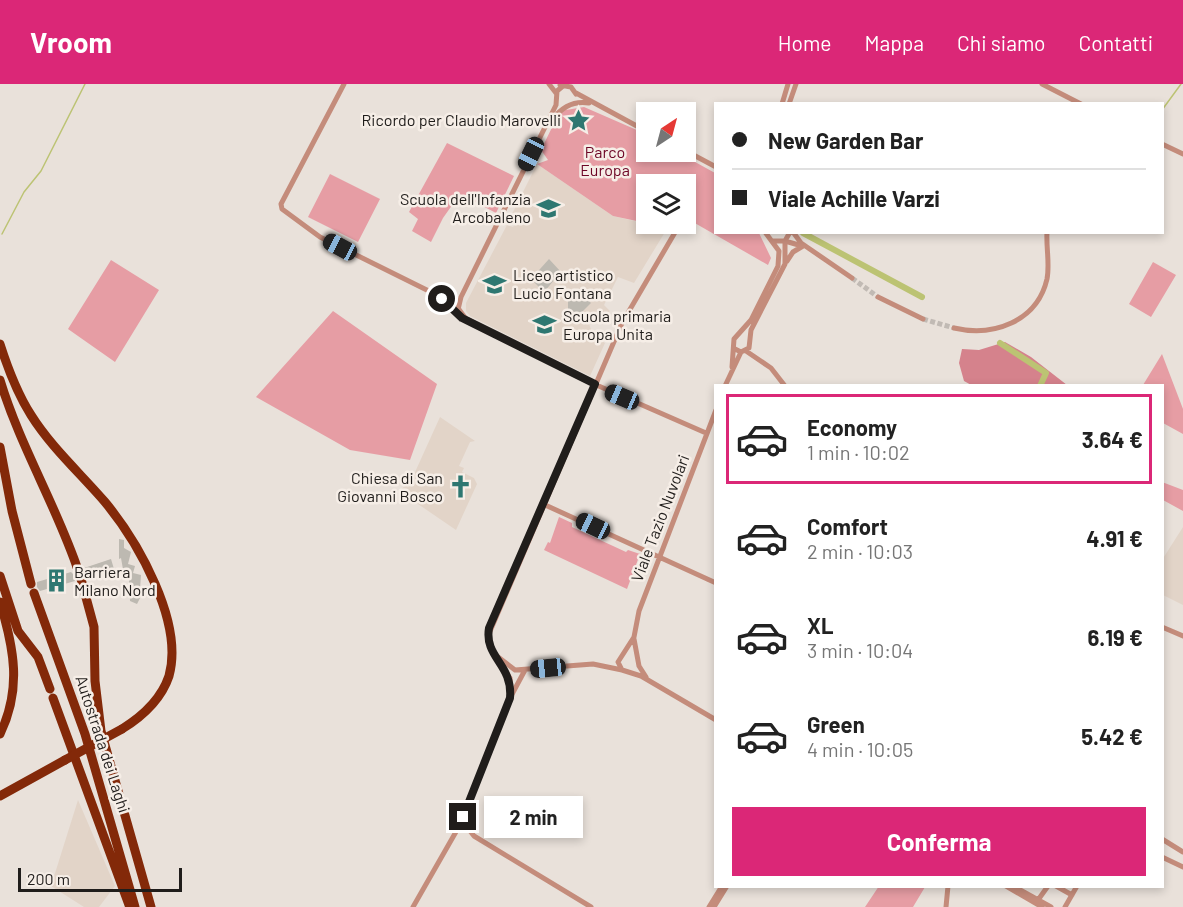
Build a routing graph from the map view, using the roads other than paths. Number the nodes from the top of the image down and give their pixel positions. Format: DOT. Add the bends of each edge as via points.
graph roads {
  1 [pos="344,84"];
  2 [pos="549,84"];
  3 [pos="788,84"];
  4 [pos="796,84"];
  5 [pos="1042,84"];
  6 [pos="564,85"];
  7 [pos="574,88"];
  8 [pos="556,96"];
  9 [pos="575,102"];
  10 [pos="783,102"];
  11 [pos="790,102"];
  12 [pos="1077,102"];
  13 [pos="596,105"];
  14 [pos="565,106"];
  15 [pos="636,126"];
  16 [pos="541,132"];
  17 [pos="1164,145"];
  18 [pos="1183,154"];
  19 [pos="696,156"];
  20 [pos="714,166"];
  21 [pos="674,234"];
  22 [pos="767,234"];
  23 [pos="790,234"];
  24 [pos="793,234"];
  25 [pos="1047,234"];
  26 [pos="772,241"];
  27 [pos="785,241"];
  28 [pos="806,247"];
  29 [pos="785,264"];
  30 [pos="852,278"];
  31 [pos="878,297"];
  32 [pos="458,308"];
  33 [pos="922,319"];
  34 [pos="954,328"];
  35 [pos="738,336"];
  36 [pos="749,343"];
  37 [pos="0,344"];
  38 [pos="735,349"];
  39 [pos="743,352"];
  40 [pos="762,361"];
  41 [pos="732,367"];
  42 [pos="0,380"];
  43 [pos="595,384"];
  44 [pos="726,384"];
  45 [pos="784,384"];
  46 [pos="714,415"];
  47 [pos="706,433"];
  48 [pos="0,447"];
  49 [pos="4,464"];
  50 [pos="0,475"];
  51 [pos="543,504"];
  52 [pos="659,557"];
  53 [pos="0,576"];
  54 [pos="714,582"];
  55 [pos="0,602"];
  56 [pos="1164,628"];
  57 [pos="1183,636"];
  58 [pos="634,637"];
  59 [pos="624,652"];
  60 [pos="493,653"];
  61 [pos="636,654"];
  62 [pos="619,658"];
  63 [pos="607,665"];
  64 [pos="639,666"];
  65 [pos="515,670"];
  66 [pos="525,670"];
  67 [pos="622,670"];
  68 [pos="633,672"];
  69 [pos="510,678"];
  70 [pos="648,680"];
  71 [pos="510,698"];
  72 [pos="714,719"];
  73 [pos="0,734"];
  74 [pos="0,796"];
  75 [pos="464,824"];
  76 [pos="1164,840"];
  77 [pos="1183,852"];
  78 [pos="1164,859"];
  79 [pos="1183,867"];
  80 [pos="721,888"];
  81 [pos="726,888"];
  82 [pos="948,888"];
  83 [pos="1009,888"];
  84 [pos="1017,888"];
  85 [pos="1047,888"];
  86 [pos="1059,888"];
  87 [pos="1076,888"];
  88 [pos="1072,896"];
  89 [pos="1038,900"];
  90 [pos="130,907"];
  91 [pos="135,907"];
  92 [pos="151,907"];
  93 [pos="413,907"];
  94 [pos="591,907"];
  95 [pos="709,907"];
  96 [pos="714,907"];
  97 [pos="946,907"];
  98 [pos="1042,907"];
  99 [pos="1051,907"];
  100 [pos="1065,907"];
  1 -- 32 [label="street" via="283,200 283,209 320,237"];
  2 -- 8 [label="street"];
  3 -- 10 [label="street"];
  4 -- 11 [label="street"];
  5 -- 12 [label="street"];
  6 -- 7 [label="street"];
  6 -- 8 [label="street"];
  7 -- 9 [label="street"];
  7 -- 13 [label="street"];
  8 -- 14 [label="street"];
  8 -- 16 [label="street"];
  9 -- 13 [label="street"];
  9 -- 14 [label="street"];
  13 -- 15 [label="street"];
  14 -- 16 [label="street"];
  16 -- 32 [label="street"];
  17 -- 18 [label="street"];
  19 -- 20 [label="street"];
  21 -- 43 [label="street" via="632,302"];
  22 -- 26 [label="street"];
  23 -- 27 [label="street"];
  24 -- 28 [label="street"];
  25 -- 34 [label="street" via="1046,282 1028,312 997,328"];
  26 -- 27 [label="street"];
  26 -- 35 [label="street" via="780,255 778,266 751,320"];
  27 -- 28 [label="street"];
  27 -- 29 [label="street"];
  28 -- 29 [label="street" via="793,252"];
  28 -- 30 [label="street"];
  29 -- 36 [label="street" via="751,330"];
  31 -- 33 [label="street"];
  32 -- 43 [label="street" via="467,320"];
  35 -- 36 [label="street"];
  35 -- 38 [label="street" via="733,341"];
  36 -- 39 [label="street"];
  36 -- 40 [label="street"];
  37 -- 74 [label="highway, bridge" via="14,384 31,415 133,541 154,582 165,615 171,655 166,684 146,712"];
  38 -- 39 [label="street"];
  38 -- 41 [label="street"];
  39 -- 40 [label="street"];
  39 -- 41 [label="street"];
  40 -- 45 [label="street"];
  41 -- 44 [label="street"];
  42 -- 92 [label="highway, Autostrada dei Laghi" via="23,445 79,574 95,638 94,681 101,731"];
  43 -- 47 [label="street"];
  43 -- 51 [label="street"];
  46 -- 47 [label="street, Viale Tazio Nuvolari"];
  47 -- 52 [label="street, Viale Tazio Nuvolari"];
  48 -- 49 [label="highway, Autostrada dei Laghi"];
  49 -- 50 [label="highway"];
  49 -- 91 [label="highway, Autostrada dei Laghi" via="33,588 85,735"];
  51 -- 52 [label="street"];
  51 -- 60 [label="street" via="489,628 488,642"];
  52 -- 54 [label="street"];
  52 -- 58 [label="street, Viale Tazio Nuvolari"];
  53 -- 90 [label="highway" via="18,631 38,657"];
  55 -- 73 [label="highway" via="12,647 15,680 13,702"];
  56 -- 57 [label="street"];
  58 -- 59 [label="street, Viale Tazio Nuvolari"];
  58 -- 61 [label="street, Viale Tazio Nuvolari"];
  59 -- 61 [label="street"];
  59 -- 62 [label="street"];
  60 -- 65 [label="street"];
  60 -- 69 [label="street"];
  61 -- 64 [label="street"];
  62 -- 63 [label="street"];
  62 -- 67 [label="street"];
  63 -- 66 [label="street"];
  63 -- 67 [label="street"];
  64 -- 68 [label="street"];
  64 -- 70 [label="street"];
  65 -- 66 [label="street"];
  65 -- 69 [label="street"];
  66 -- 71 [label="street"];
  67 -- 68 [label="street"];
  68 -- 70 [label="street"];
  69 -- 71 [label="street"];
  70 -- 72 [label="street"];
  71 -- 75 [label="street" via="463,815"];
  75 -- 93 [label="street"];
  75 -- 94 [label="street" via="474,836"];
  76 -- 77 [label="street"];
  78 -- 79 [label="street"];
  80 -- 95 [label="street"];
  81 -- 96 [label="street"];
  82 -- 97 [label="street"];
  83 -- 98 [label="street"];
  84 -- 89 [label="street"];
  85 -- 89 [label="street"];
  86 -- 88 [label="street"];
  87 -- 88 [label="street"];
  88 -- 100 [label="street"];
  89 -- 99 [label="street"];
}
